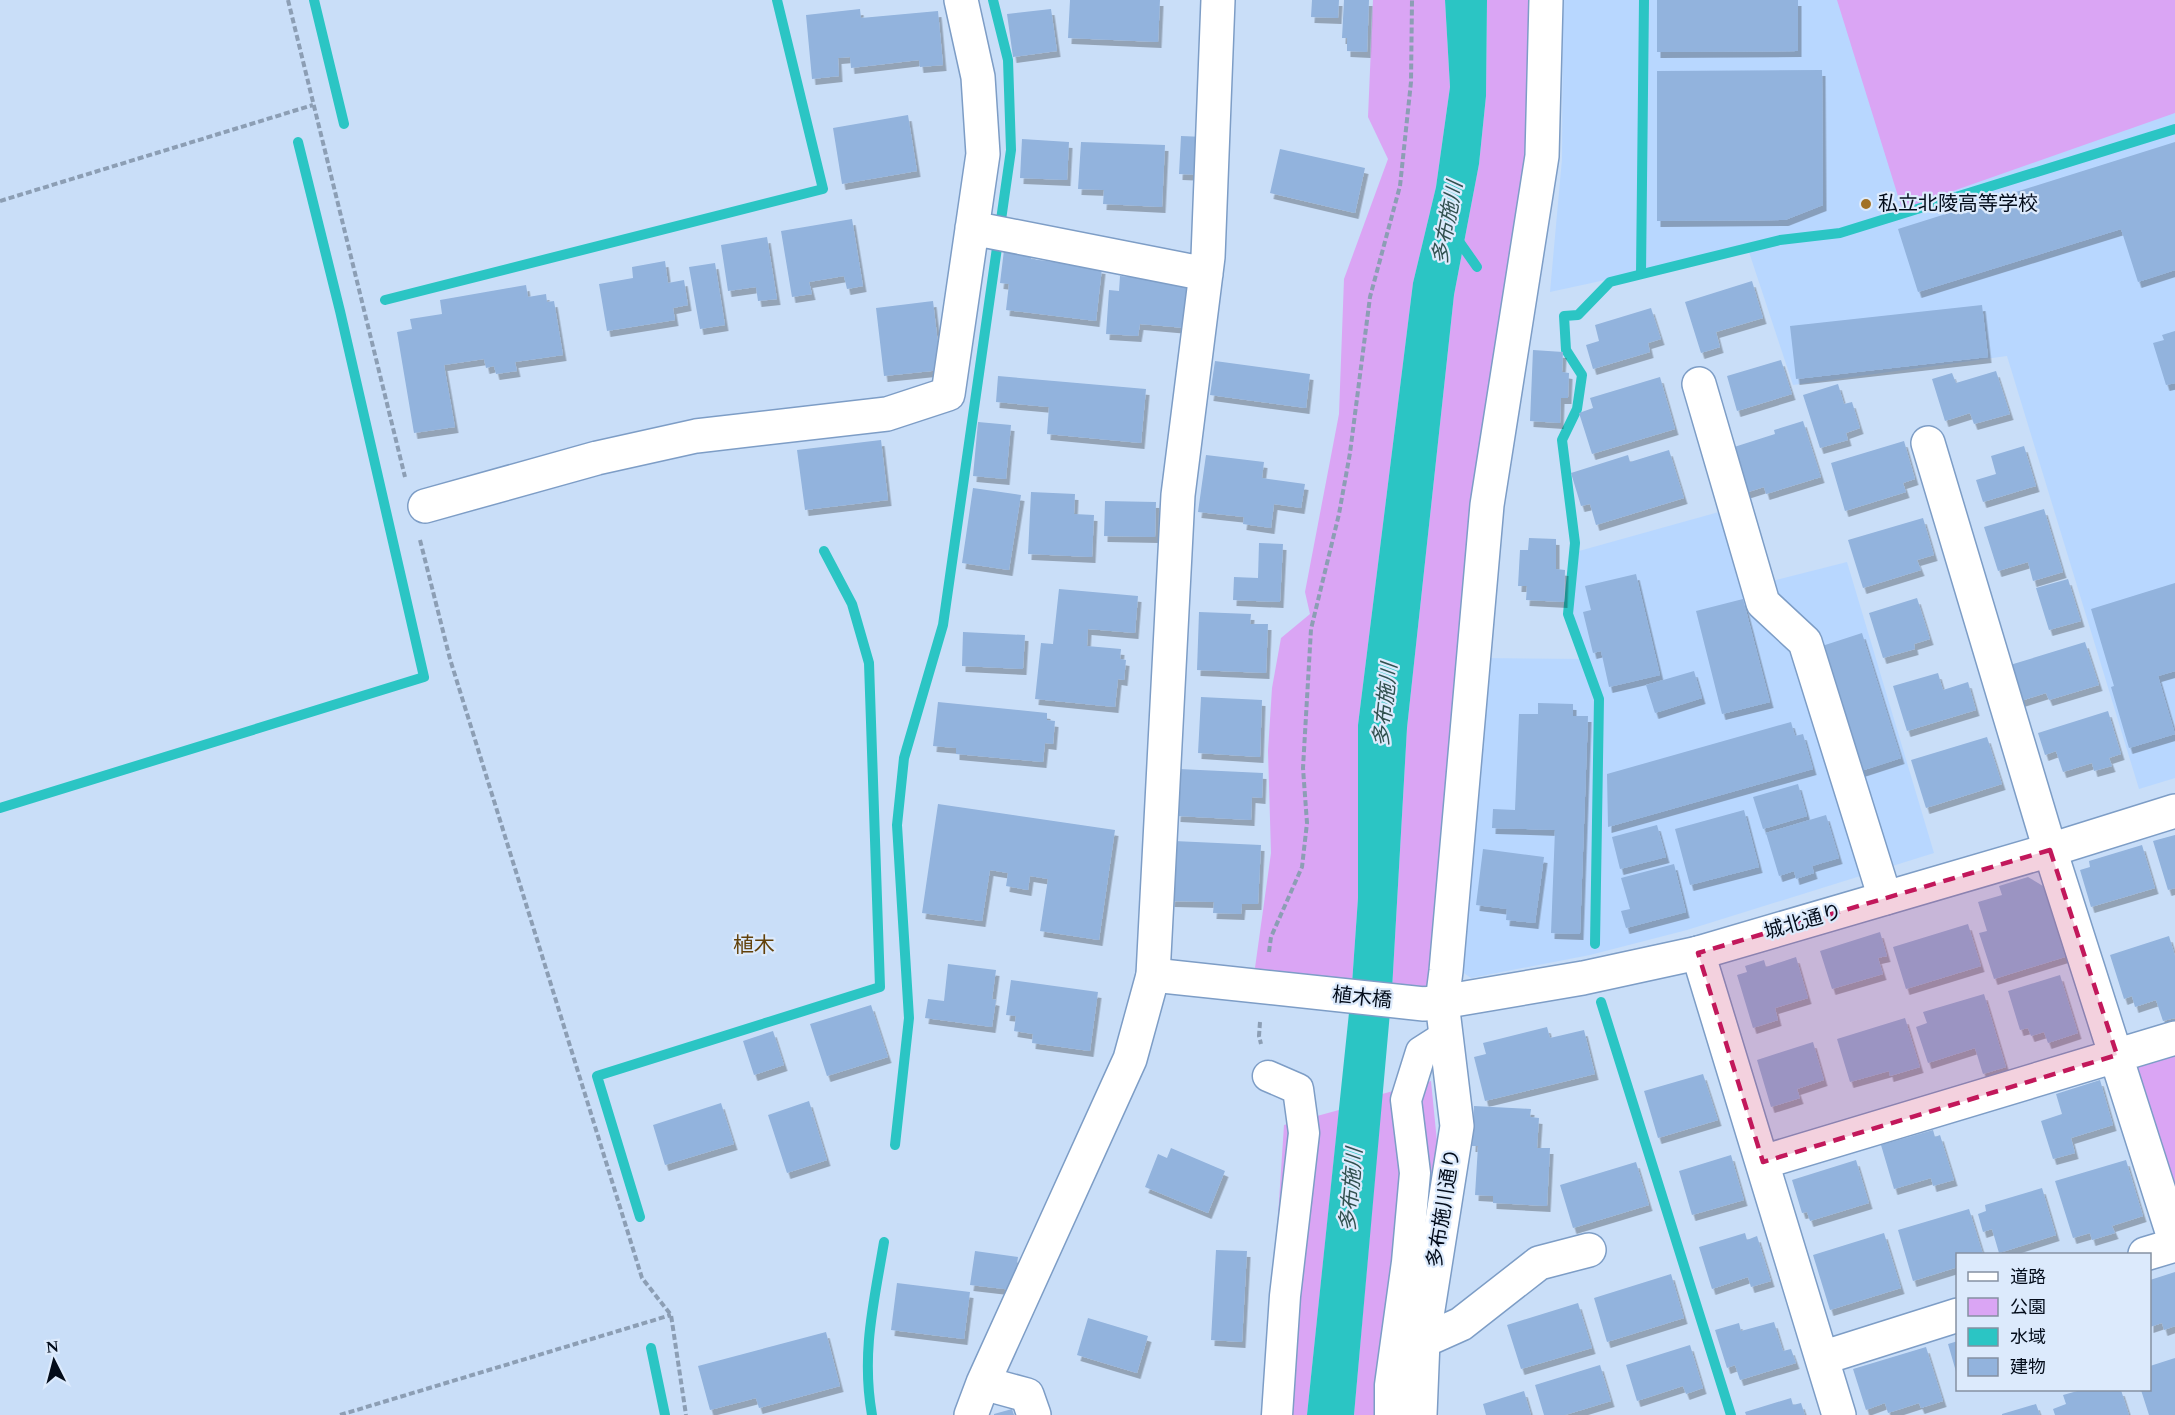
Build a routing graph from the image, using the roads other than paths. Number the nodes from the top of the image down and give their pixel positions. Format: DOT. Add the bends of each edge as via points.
graph roads {
  1 [pos="961,0"];
  2 [pos="1218,0"];
  3 [pos="1546,0"];
  4 [pos="972,228"];
  5 [pos="1206,274"];
  6 [pos="1699,384"];
  7 [pos="1928,443"];
  8 [pos="417,508"];
  9 [pos="2175,812"];
  10 [pos="2050,850"];
  11 [pos="1885,898"];
  12 [pos="1698,953"];
  13 [pos="1153,975"];
  14 [pos="1433,1003"];
  15 [pos="1446,1036"];
  16 [pos="2175,1038"];
  17 [pos="2117,1055"];
  18 [pos="1268,1076"];
  19 [pos="1763,1162"];
  20 [pos="2175,1243"];
  21 [pos="1589,1250"];
  22 [pos="2148,1253"];
  23 [pos="1956,1316"];
  24 [pos="1423,1341"];
  25 [pos="1822,1358"];
  26 [pos="983,1383"];
  27 [pos="971,1415"];
  28 [pos="1034,1415"];
  29 [pos="1277,1415"];
  30 [pos="1390,1415"];
  31 [pos="1420,1415"];
  32 [pos="1839,1415"];
  1 -- 4 [label="street" via="978,76 983,154"];
  2 -- 5 [label="street"];
  3 -- 14 [label="street, 多布施川通り" via="1542,156 1487,505 1446,971"];
  4 -- 5 [label="street"];
  4 -- 8 [label="street" via="948,394 887,414 696,436 597,458"];
  5 -- 13 [label="street" via="1178,495"];
  6 -- 11 [label="street" via="1763,603 1805,642"];
  7 -- 10 [label="street"];
  9 -- 10 [label="street, 城北通り"];
  10 -- 11 [label="street, 城北通り"];
  10 -- 17 [label="street"];
  11 -- 12 [label="street, 城北通り"];
  12 -- 14 [label="street, 城北通り" via="1583,978"];
  12 -- 19 [label="street"];
  13 -- 14 [label="street, 植木橋"];
  13 -- 26 [label="street" via="1130,1059"];
  14 -- 15 [label="street, 多布施川通り"];
  15 -- 24 [label="street, 多布施川通り" via="1457,1126"];
  15 -- 30 [label="street" via="1421,1052 1406,1100 1415,1173 1390,1385"];
  16 -- 17 [label="street"];
  17 -- 19 [label="street"];
  17 -- 20 [label="street"];
  18 -- 29 [label="street" via="1298,1089 1304,1133 1285,1296"];
  19 -- 25 [label="street"];
  20 -- 22 [label="street"];
  21 -- 24 [label="street" via="1539,1263 1461,1324"];
  23 -- 25 [label="street"];
  24 -- 31 [label="street, 多布施川通り"];
  25 -- 32 [label="street"];
  26 -- 27 [label="street"];
  26 -- 28 [label="street" via="1027,1395"];
}
